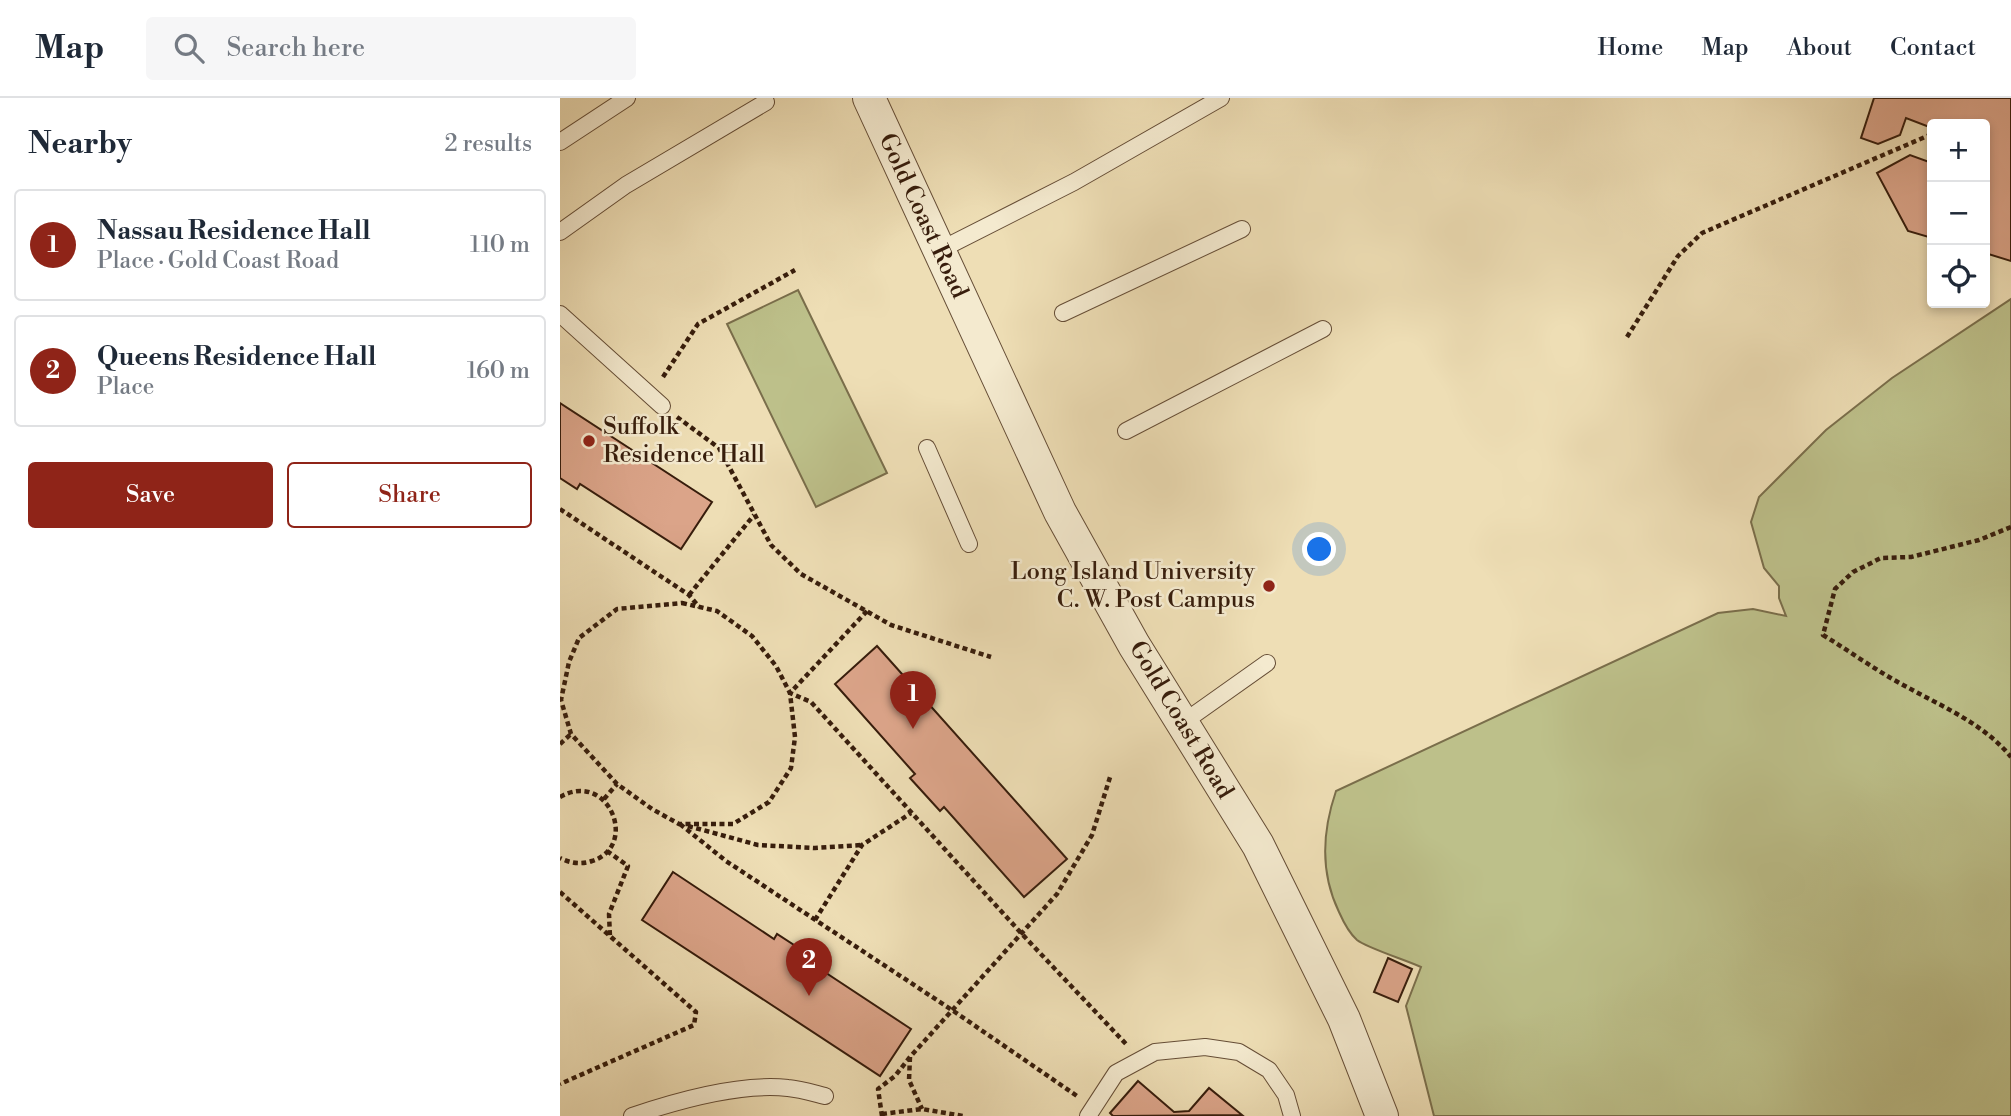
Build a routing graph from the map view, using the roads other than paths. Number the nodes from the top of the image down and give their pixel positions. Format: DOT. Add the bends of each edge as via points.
graph roads {
  1 [pos="627,98"];
  2 [pos="869,98"];
  3 [pos="1221,98"];
  4 [pos="766,102"];
  5 [pos="560,142"];
  6 [pos="1242,229"];
  7 [pos="560,232"];
  8 [pos="938,251"];
  9 [pos="1063,313"];
  10 [pos="560,314"];
  11 [pos="1323,329"];
  12 [pos="657,401"];
  13 [pos="1126,431"];
  14 [pos="927,448"];
  15 [pos="969,544"];
  16 [pos="1267,663"];
  17 [pos="1181,724"];
  18 [pos="825,1096"];
  19 [pos="1090,1111"];
  20 [pos="632,1116"];
  21 [pos="1292,1116"];
  22 [pos="1382,1116"];
  1 -- 5 [label="lane"];
  2 -- 8 [label="street, Gold Coast Road"];
  3 -- 8 [label="lane" via="1074,182"];
  4 -- 7 [label="lane" via="626,185"];
  6 -- 9 [label="lane"];
  8 -- 17 [label="street, Gold Coast Road" via="1060,512"];
  10 -- 12 [label="lane"];
  11 -- 13 [label="lane"];
  14 -- 15 [label="lane"];
  16 -- 17 [label="lane"];
  17 -- 22 [label="street, Gold Coast Road" via="1258,845 1344,1018"];
  18 -- 20 [label="lane" via="788,1088 746,1088"];
  19 -- 21 [label="lane" via="1116,1073 1155,1052 1205,1047 1239,1052 1269,1070 1286,1096"];
}
